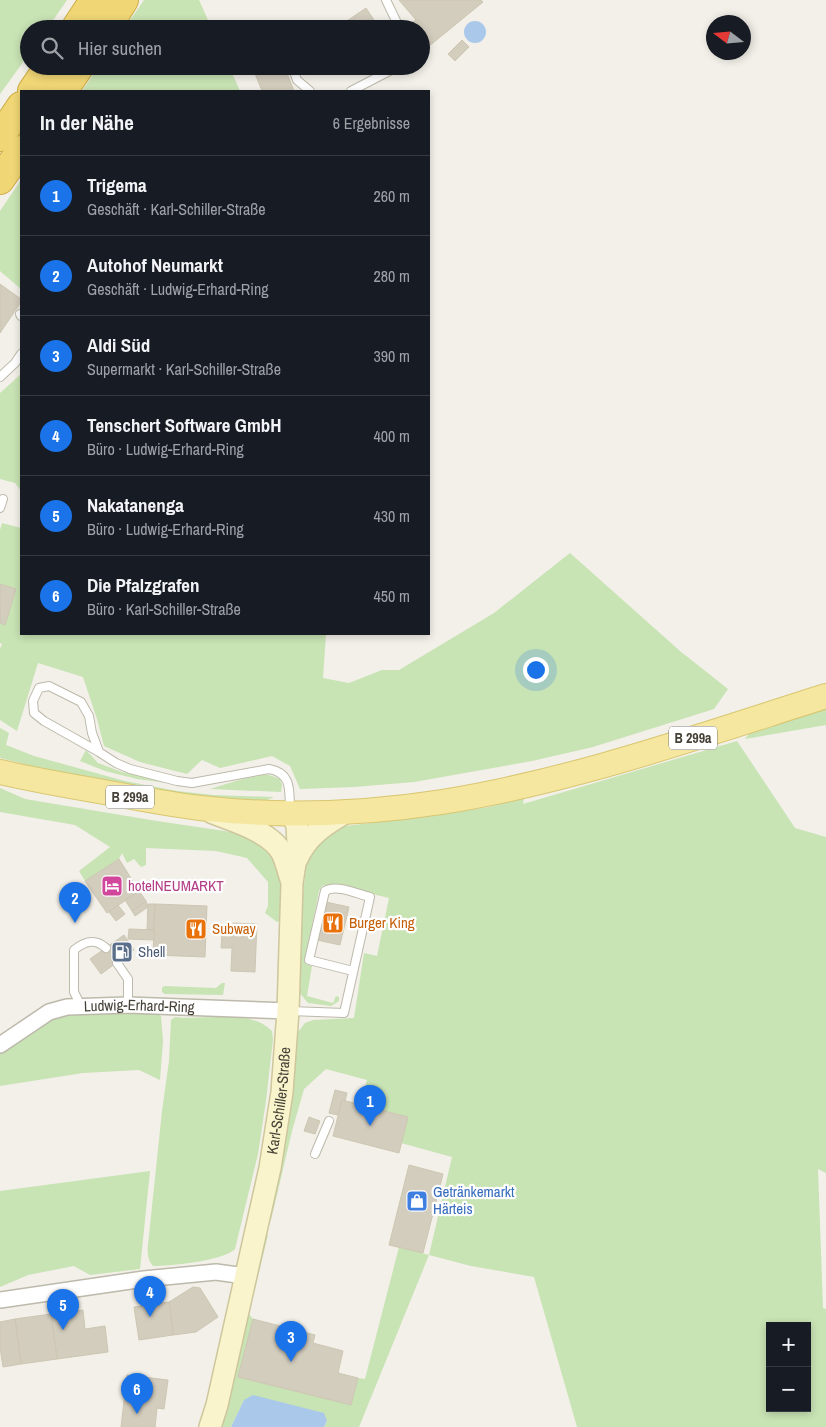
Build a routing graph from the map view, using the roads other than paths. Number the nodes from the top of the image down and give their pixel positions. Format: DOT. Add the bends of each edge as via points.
graph roads {
  1 [pos="94,0"];
  2 [pos="124,0"];
  3 [pos="386,0"];
  4 [pos="81,20"];
  5 [pos="112,20"];
  6 [pos="396,20"];
  7 [pos="43,75"];
  8 [pos="74,75"];
  9 [pos="295,75"];
  10 [pos="381,75"];
  11 [pos="33,90"];
  12 [pos="63,90"];
  13 [pos="309,90"];
  14 [pos="353,90"];
  15 [pos="20,107"];
  16 [pos="0,136"];
  17 [pos="20,151"];
  18 [pos="0,180"];
  19 [pos="20,356"];
  20 [pos="1,375"];
  21 [pos="3,499"];
  22 [pos="0,508"];
  23 [pos="826,696"];
  24 [pos="99,752"];
  25 [pos="0,772"];
  26 [pos="201,808"];
  27 [pos="348,811"];
  28 [pos="290,812"];
  29 [pos="289,857"];
  30 [pos="106,948"];
  31 [pos="117,963"];
  32 [pos="353,971"];
  33 [pos="128,1005"];
  34 [pos="81,1006"];
  35 [pos="288,1011"];
  36 [pos="0,1045"];
  37 [pos="329,1121"];
  38 [pos="315,1154"];
  39 [pos="245,1276"];
  40 [pos="0,1300"];
  41 [pos="210,1427"];
  1 -- 4 [label="highway"];
  2 -- 5 [label="highway"];
  3 -- 6 [label="lane"];
  7 -- 11 [label="highway"];
  8 -- 12 [label="highway"];
  9 -- 13 [label="lane"];
  10 -- 14 [label="lane"];
  15 -- 16 [label="highway"];
  17 -- 18 [label="highway"];
  19 -- 20 [label="lane"];
  21 -- 22 [label="lane"];
  23 -- 27 [label="main road, B 299a" via="635,756 524,786 442,802"];
  24 -- 24 [label="lane" via="34,713 33,701 39,688 49,686 81,702 89,716"];
  24 -- 28 [label="lane" via="130,769 177,781 221,778 269,768 276,770 288,783"];
  25 -- 26 [label="main road, B 299a"];
  26 -- 28 [label="main road, B 299a"];
  26 -- 29 [label="street" via="258,831"];
  27 -- 28 [label="main road, B 299a"];
  27 -- 29 [label="street" via="323,826"];
  28 -- 29 [label="street" via="283,833"];
  29 -- 35 [label="street, Karl-Schiller-Straße" via="292,883"];
  30 -- 34 [label="lane" via="93,941 74,950 74,992"];
  31 -- 33 [label="lane" via="128,979"];
  32 -- 32 [label="lane" via="370,897 334,888 325,891 309,960"];
  32 -- 35 [label="lane" via="344,1013"];
  33 -- 34 [label="street, Ludwig-Erhard-Ring"];
  33 -- 35 [label="street, Ludwig-Erhard-Ring"];
  34 -- 36 [label="street, Ludwig-Erhard-Ring" via="49,1012"];
  35 -- 39 [label="street, Karl-Schiller-Straße" via="276,1136"];
  37 -- 38 [label="lane"];
  39 -- 40 [label="street" via="216,1272"];
  39 -- 41 [label="street, Karl-Schiller-Straße"];
}
